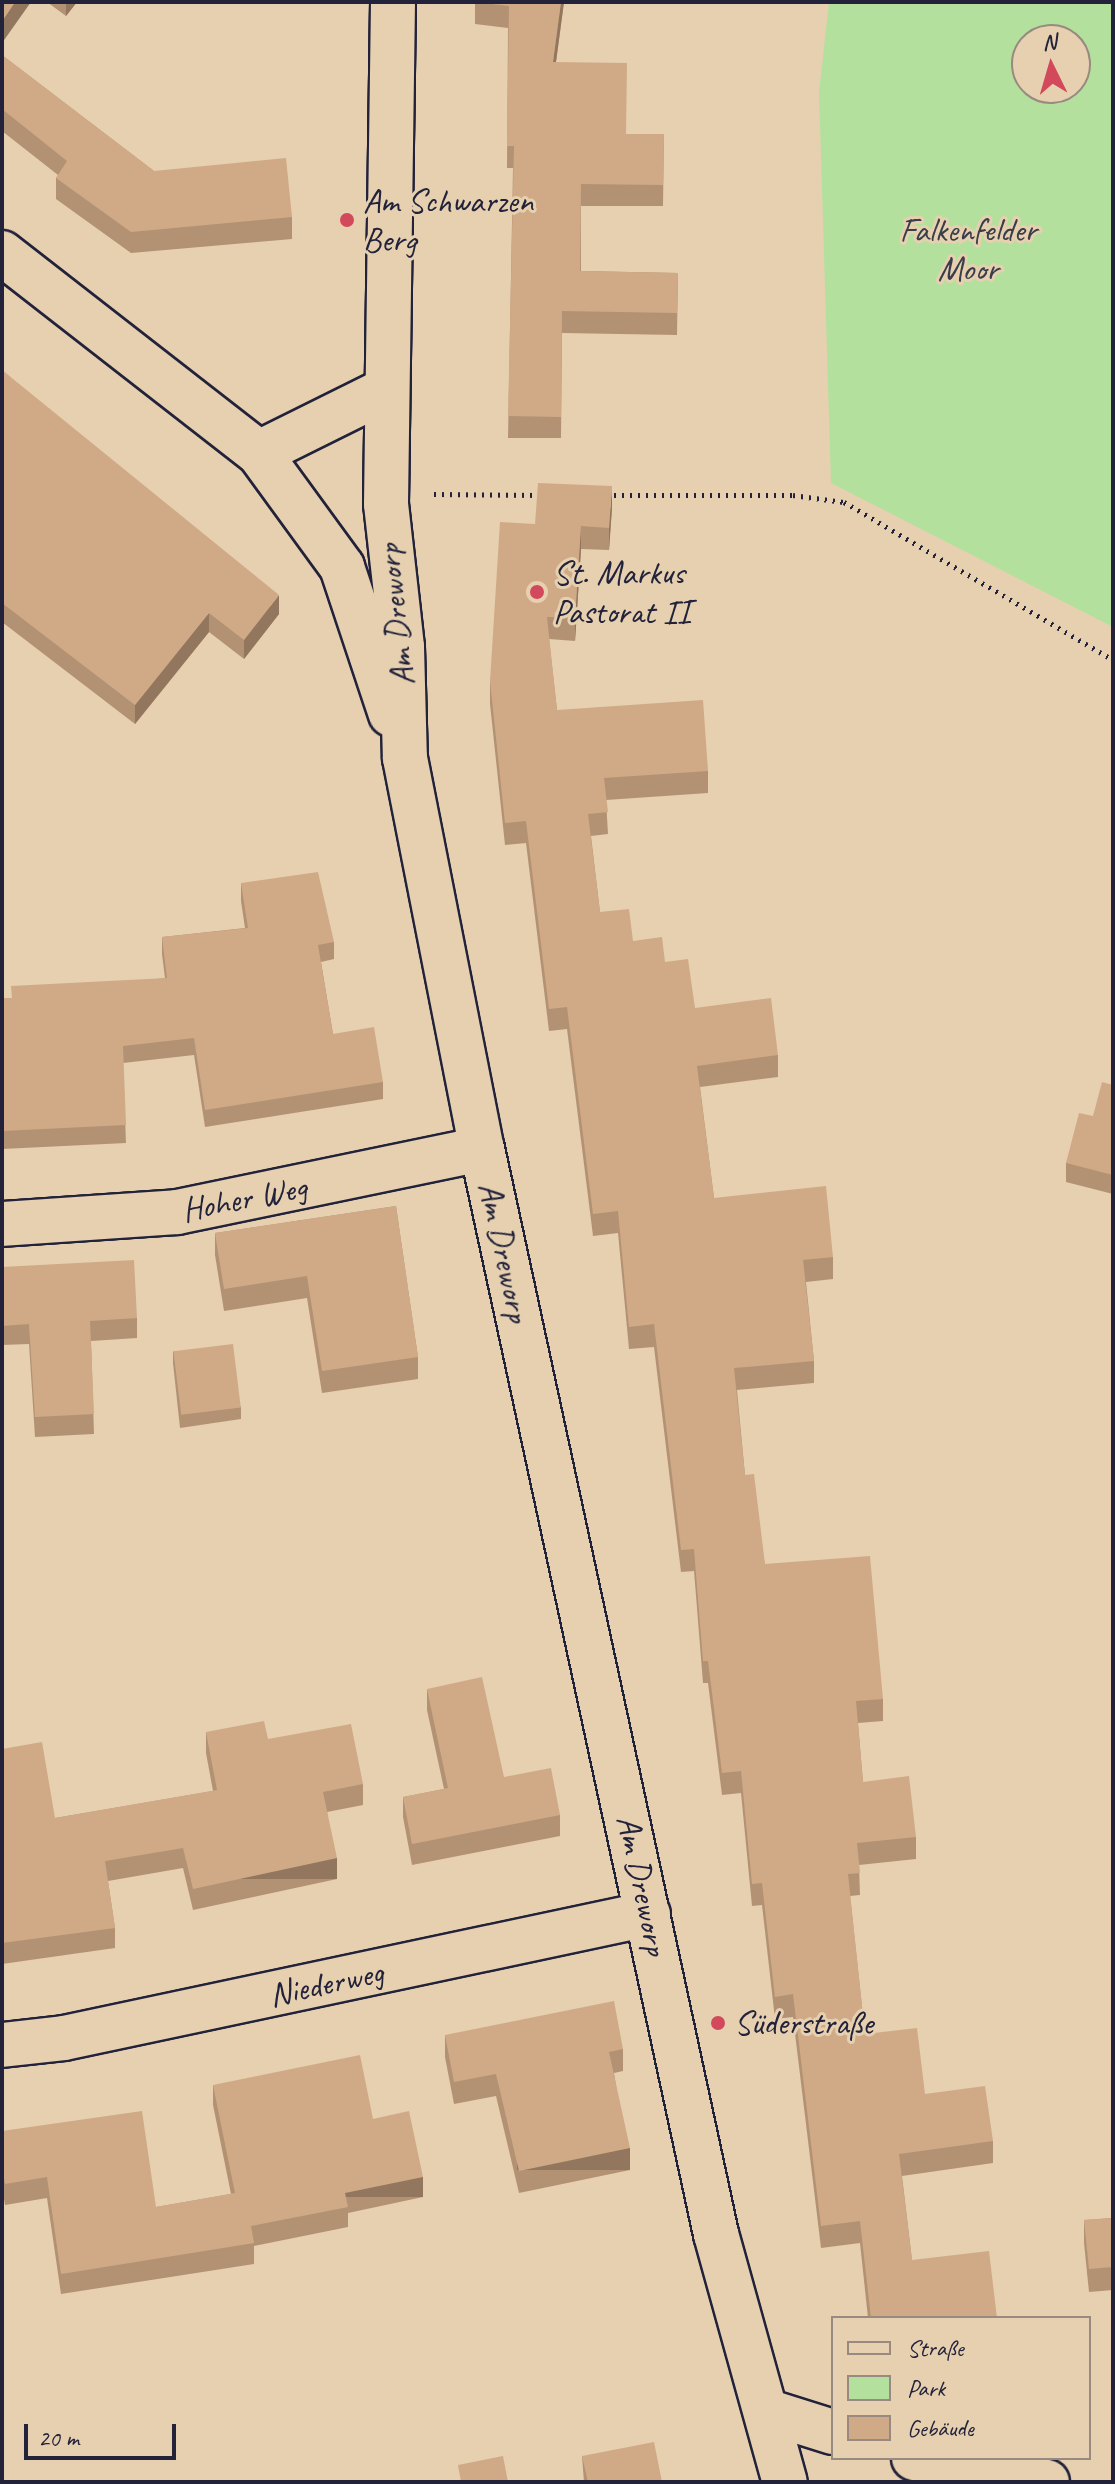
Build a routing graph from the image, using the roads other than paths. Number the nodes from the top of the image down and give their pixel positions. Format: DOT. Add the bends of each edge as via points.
graph roads {
  1 [pos="393,2"];
  2 [pos="2,253"];
  3 [pos="384,391"];
  4 [pos="259,453"];
  5 [pos="405,758"];
  6 [pos="482,1149"];
  7 [pos="2,1224"];
  8 [pos="648,1914"];
  9 [pos="2,2045"];
  10 [pos="766,2411"];
  11 [pos="831,2431"];
  12 [pos="925,2460"];
  13 [pos="785,2482"];
  14 [pos="1047,2482"];
  1 -- 3 [label="street, Am Dreworp"];
  2 -- 4 [label="street"];
  3 -- 4 [label="street"];
  3 -- 5 [label="street, Am Dreworp" via="387,543 402,647"];
  4 -- 5 [label="street" via="342,567"];
  5 -- 6 [label="street, Am Dreworp"];
  6 -- 7 [label="street, Hoher Weg" via="177,1212"];
  6 -- 8 [label="street, Am Dreworp"];
  8 -- 9 [label="street, Niederweg" via="64,2038"];
  8 -- 10 [label="street, Am Dreworp" via="716,2234"];
  10 -- 11 [label="street"];
  10 -- 13 [label="street, Am Dreworp"];
  12 -- 14 [label="street"];
}
